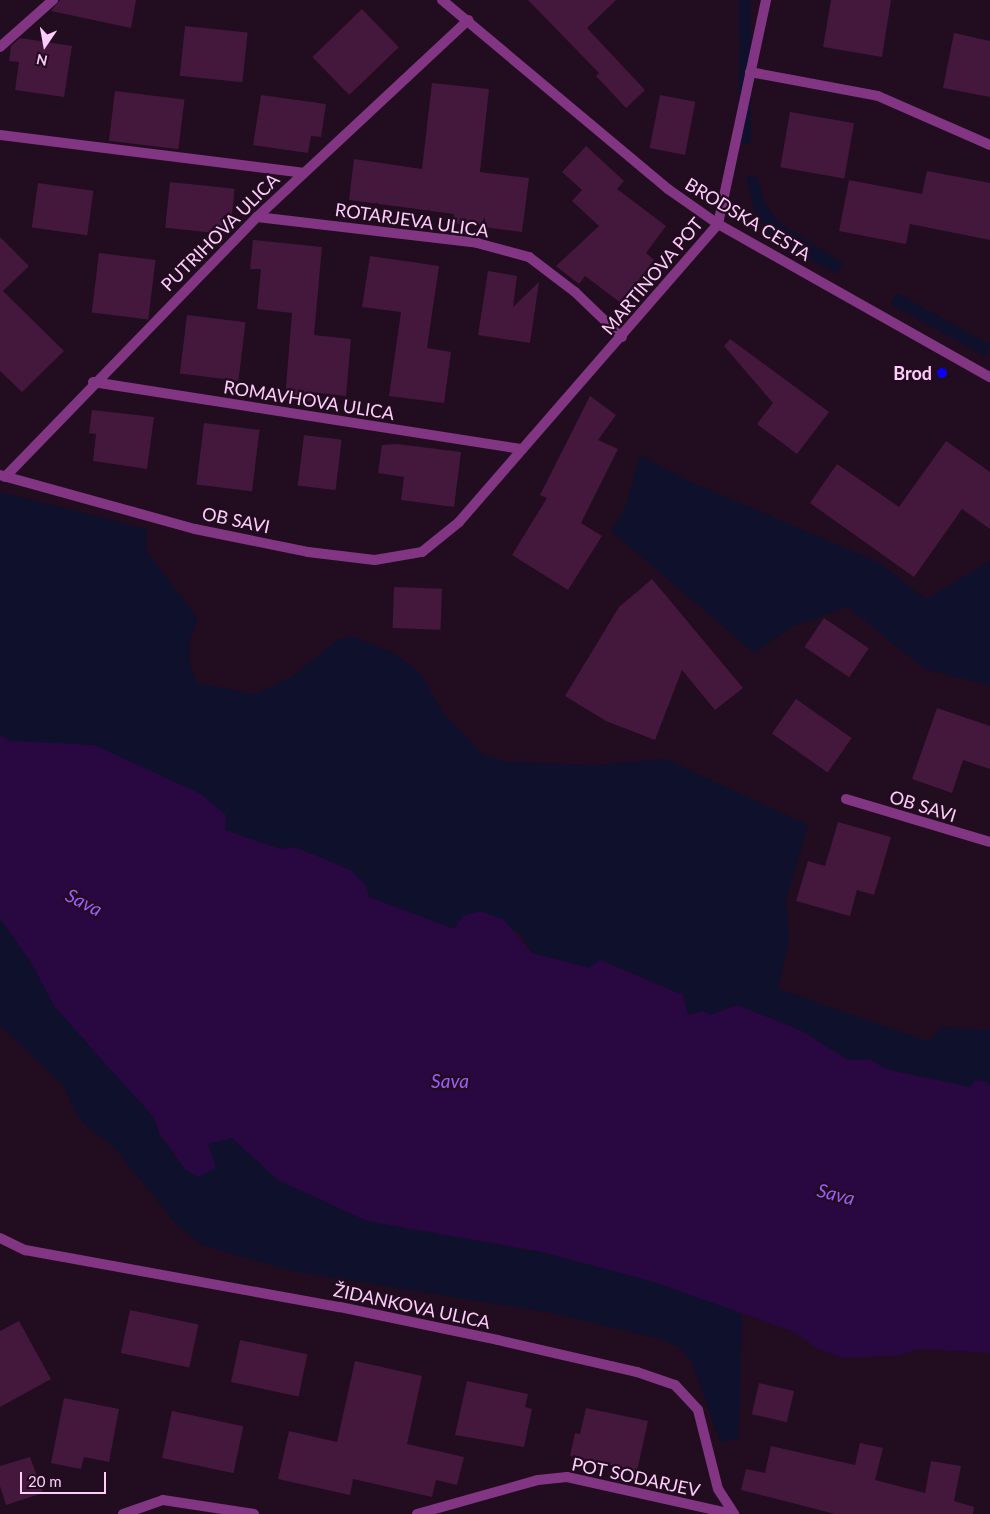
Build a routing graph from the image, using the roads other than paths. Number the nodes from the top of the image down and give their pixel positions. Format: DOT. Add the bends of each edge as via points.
graph roads {
  1 [pos="53,0"];
  2 [pos="442,0"];
  3 [pos="766,0"];
  4 [pos="468,20"];
  5 [pos="0,47"];
  6 [pos="750,72"];
  7 [pos="0,135"];
  8 [pos="990,145"];
  9 [pos="303,173"];
  10 [pos="256,217"];
  11 [pos="718,224"];
  12 [pos="622,337"];
  13 [pos="990,377"];
  14 [pos="93,382"];
  15 [pos="521,449"];
  16 [pos="3,476"];
  17 [pos="459,522"];
  18 [pos="846,799"];
  19 [pos="990,842"];
  20 [pos="0,1238"];
  21 [pos="123,1514"];
  22 [pos="254,1514"];
  23 [pos="417,1514"];
  24 [pos="733,1514"];
  1 -- 5 [label="street"];
  2 -- 4 [label="street, BRODSKA CESTA"];
  3 -- 6 [label="street, MARTINOVA POT"];
  4 -- 9 [label="street, PUTRIHOVA ULICA"];
  4 -- 11 [label="street, BRODSKA CESTA" via="668,189"];
  6 -- 8 [label="street" via="878,96"];
  6 -- 11 [label="street, MARTINOVA POT"];
  7 -- 9 [label="street"];
  9 -- 10 [label="street, PUTRIHOVA ULICA"];
  10 -- 12 [label="street, ROTARJEVA ULICA" via="477,243 529,257"];
  10 -- 14 [label="street, PUTRIHOVA ULICA"];
  11 -- 12 [label="street, MARTINOVA POT"];
  11 -- 13 [label="street, BRODSKA CESTA"];
  12 -- 15 [label="street, MARTINOVA POT"];
  14 -- 15 [label="street, ROMAVHOVA ULICA"];
  14 -- 16 [label="street, PUTRIHOVA ULICA"];
  15 -- 17 [label="street, MARTINOVA POT"];
  16 -- 17 [label="street, OB SAVI" via="195,529 308,552 375,560 422,552"];
  18 -- 19 [label="street, OB SAVI"];
  20 -- 24 [label="street, ŽIDANKOVA ULICA" via="25,1250 340,1307 498,1340 637,1372 675,1386 698,1410 718,1489"];
  21 -- 22 [label="street" via="163,1500"];
  23 -- 24 [label="street, POT SODARJEV" via="538,1480 567,1477"];
}
